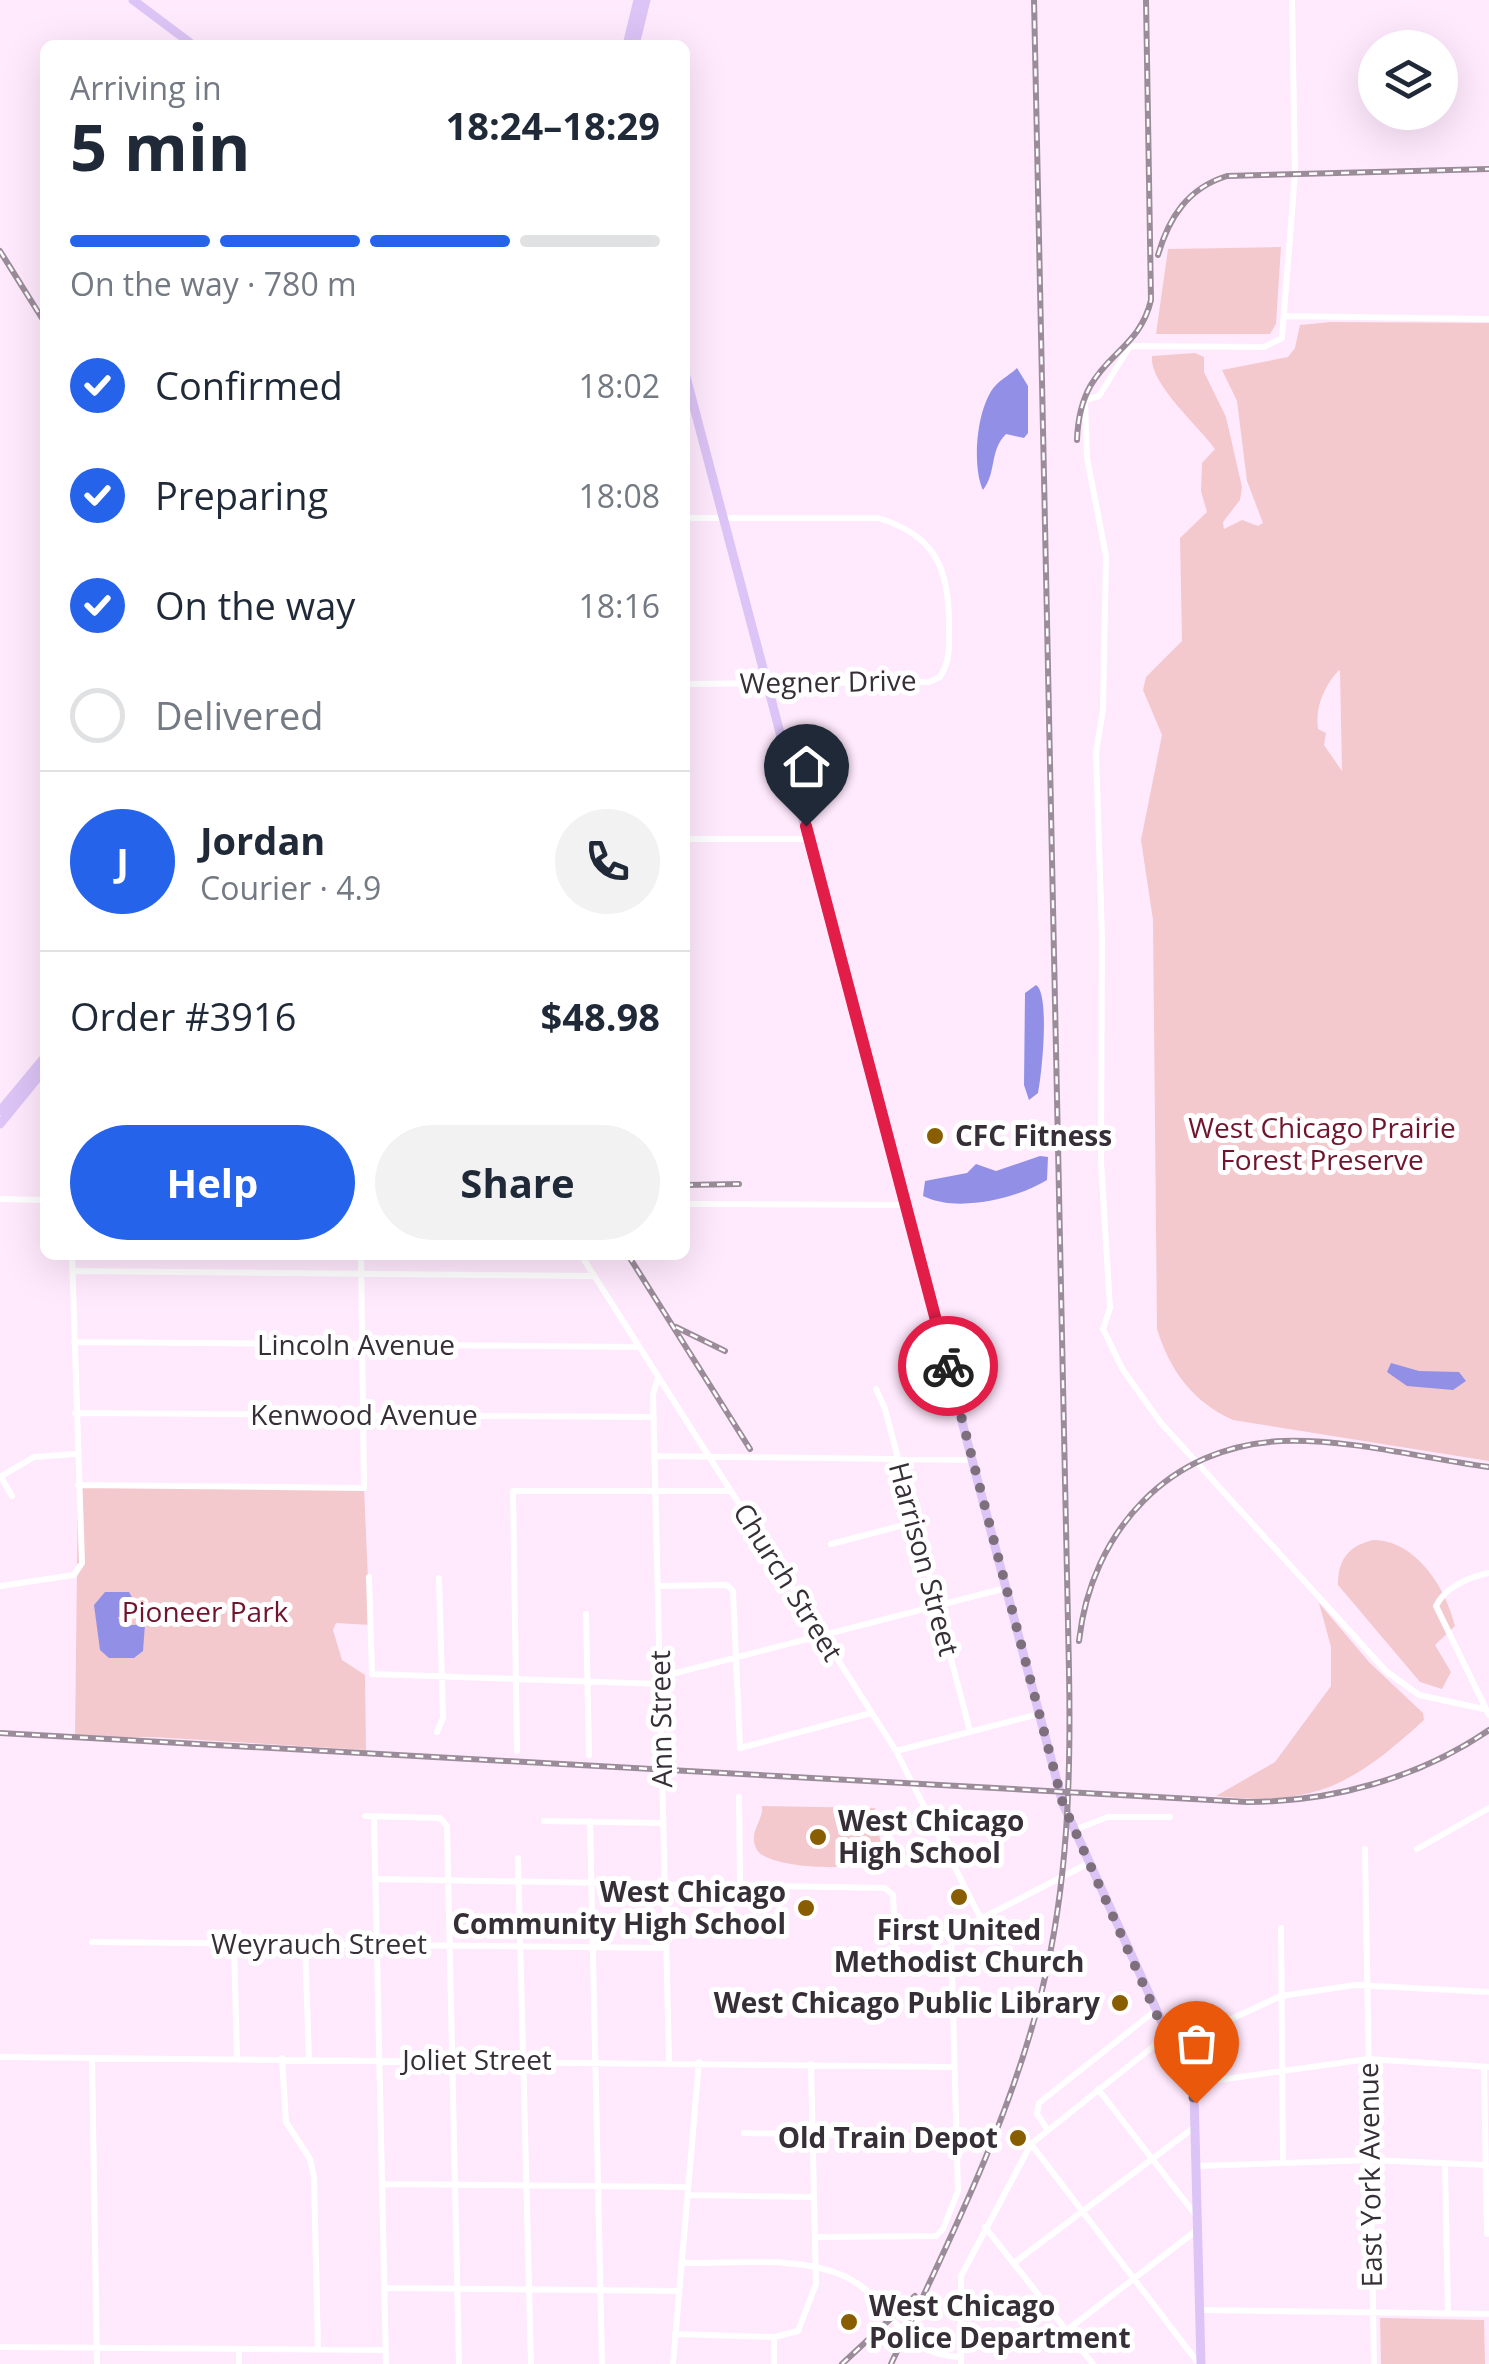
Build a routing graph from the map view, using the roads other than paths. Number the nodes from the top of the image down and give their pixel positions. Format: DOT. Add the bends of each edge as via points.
graph roads {
  1 [pos="133,0"];
  2 [pos="638,0"];
  3 [pos="646,0"];
  4 [pos="1292,0"];
  5 [pos="187,40"];
  6 [pos="628,40"];
  7 [pos="636,40"];
  8 [pos="1286,316"];
  9 [pos="1489,318"];
  10 [pos="690,391"];
  11 [pos="690,518"];
  12 [pos="724,518"];
  13 [pos="690,684"];
  14 [pos="768,684"];
  15 [pos="690,838"];
  16 [pos="809,839"];
  17 [pos="40,1063"];
  18 [pos="40,1075"];
  19 [pos="0,1111"];
  20 [pos="0,1124"];
  21 [pos="0,1199"];
  22 [pos="40,1200"];
  23 [pos="690,1204"];
  24 [pos="906,1205"];
  25 [pos="72,1260"];
  26 [pos="361,1260"];
  27 [pos="584,1260"];
  28 [pos="72,1271"];
  29 [pos="362,1274"];
  30 [pos="594,1276"];
  31 [pos="74,1342"];
  32 [pos="363,1345"];
  33 [pos="638,1347"];
  34 [pos="658,1378"];
  35 [pos="876,1389"];
  36 [pos="75,1413"];
  37 [pos="364,1416"];
  38 [pos="654,1417"];
  39 [pos="75,1454"];
  40 [pos="655,1456"];
  41 [pos="710,1458"];
  42 [pos="898,1459"];
  43 [pos="973,1460"];
  44 [pos="0,1477"];
  45 [pos="78,1485"];
  46 [pos="656,1490"];
  47 [pos="730,1491"];
  48 [pos="12,1496"];
  49 [pos="915,1522"];
  50 [pos="832,1544"];
  51 [pos="1489,1574"];
  52 [pos="369,1577"];
  53 [pos="440,1578"];
  54 [pos="0,1586"];
  55 [pos="658,1586"];
  56 [pos="1006,1588"];
  57 [pos="936,1606"];
  58 [pos="586,1614"];
  59 [pos="822,1636"];
  60 [pos="735,1659"];
  61 [pos="442,1677"];
  62 [pos="516,1679"];
  63 [pos="660,1680"];
  64 [pos="587,1682"];
  65 [pos="871,1712"];
  66 [pos="1487,1712"];
  67 [pos="1039,1714"];
  68 [pos="437,1732"];
  69 [pos="970,1732"];
  70 [pos="517,1751"];
  71 [pos="896,1751"];
  72 [pos="589,1755"];
  73 [pos="738,1797"];
  74 [pos="1489,1808"];
  75 [pos="1170,1817"];
  76 [pos="544,1820"];
  77 [pos="590,1821"];
  78 [pos="664,1823"];
  79 [pos="1074,1830"];
  80 [pos="1417,1848"];
  81 [pos="1365,1849"];
  82 [pos="518,1858"];
  83 [pos="1086,1864"];
  84 [pos="376,1879"];
  85 [pos="448,1881"];
  86 [pos="520,1881"];
  87 [pos="591,1883"];
  88 [pos="665,1884"];
  89 [pos="740,1885"];
  90 [pos="980,1917"];
  91 [pos="1281,1928"];
  92 [pos="950,1934"];
  93 [pos="92,1942"];
  94 [pos="234,1943"];
  95 [pos="306,1944"];
  96 [pos="377,1944"];
  97 [pos="450,1946"];
  98 [pos="521,1947"];
  99 [pos="593,1948"];
  100 [pos="666,1948"];
  101 [pos="1367,1985"];
  102 [pos="1489,1992"];
  103 [pos="1281,1996"];
  104 [pos="1156,2010"];
  105 [pos="1170,2038"];
  106 [pos="0,2058"];
  107 [pos="92,2058"];
  108 [pos="237,2058"];
  109 [pos="282,2058"];
  110 [pos="309,2059"];
  111 [pos="380,2059"];
  112 [pos="452,2060"];
  113 [pos="524,2060"];
  114 [pos="1368,2060"];
  115 [pos="595,2061"];
  116 [pos="668,2062"];
  117 [pos="699,2062"];
  118 [pos="811,2064"];
  119 [pos="954,2066"];
  120 [pos="1486,2067"];
  121 [pos="1282,2072"];
  122 [pos="1190,2084"];
  123 [pos="1098,2089"];
  124 [pos="1197,2126"];
  125 [pos="1047,2129"];
  126 [pos="744,2133"];
  127 [pos="813,2134"];
  128 [pos="956,2138"];
  129 [pos="1031,2144"];
  130 [pos="1151,2158"];
  131 [pos="1370,2160"];
  132 [pos="1283,2163"];
  133 [pos="1445,2164"];
  134 [pos="1197,2166"];
  135 [pos="1486,2166"];
  136 [pos="383,2184"];
  137 [pos="455,2185"];
  138 [pos="527,2185"];
  139 [pos="598,2186"];
  140 [pos="688,2191"];
  141 [pos="814,2197"];
  142 [pos="1083,2211"];
  143 [pos="1198,2224"];
  144 [pos="985,2227"];
  145 [pos="1486,2234"];
  146 [pos="815,2237"];
  147 [pos="1014,2262"];
  148 [pos="682,2263"];
  149 [pos="816,2268"];
  150 [pos="1135,2278"];
  151 [pos="386,2288"];
  152 [pos="457,2289"];
  153 [pos="529,2290"];
  154 [pos="601,2290"];
  155 [pos="679,2291"];
  156 [pos="1200,2310"];
  157 [pos="1373,2313"];
  158 [pos="1448,2313"];
  159 [pos="1489,2314"];
  160 [pos="1067,2330"];
  161 [pos="675,2334"];
  162 [pos="774,2336"];
  163 [pos="0,2347"];
  164 [pos="97,2348"];
  165 [pos="239,2349"];
  166 [pos="318,2349"];
  167 [pos="385,2350"];
  168 [pos="961,2361"];
  169 [pos="97,2364"];
  170 [pos="239,2364"];
  171 [pos="386,2364"];
  172 [pos="459,2364"];
  173 [pos="531,2364"];
  174 [pos="602,2364"];
  175 [pos="672,2364"];
  176 [pos="774,2364"];
  177 [pos="1094,2364"];
  178 [pos="1200,2364"];
  179 [pos="1374,2364"];
  1 -- 5 [label="main road"];
  2 -- 6 [label="main road"];
  3 -- 7 [label="main road"];
  4 -- 8 [label="street" via="1295,173"];
  8 -- 9 [label="street"];
  8 -- 66 [label="street" via="1282,338 1271,346 1130,346 1099,396 1085,400 1087,458 1107,572 1096,752 1101,1160 1110,1308 1103,1329 1161,1423 1386,1671 1419,1695"];
  10 -- 12 [label="main road"];
  11 -- 12 [label="street"];
  12 -- 14 [label="main road"];
  12 -- 14 [label="street, Wegner Drive" via="878,518 900,524 936,557 949,588 949,654 940,677"];
  13 -- 14 [label="street, Wegner Drive"];
  14 -- 16 [label="main road"];
  15 -- 16 [label="street"];
  16 -- 24 [label="main road"];
  17 -- 19 [label="main road"];
  18 -- 20 [label="main road"];
  21 -- 22 [label="street"];
  23 -- 24 [label="street"];
  24 -- 43 [label="main road"];
  25 -- 28 [label="street"];
  26 -- 29 [label="street"];
  27 -- 30 [label="street, Church Street"];
  28 -- 29 [label="street"];
  28 -- 31 [label="street"];
  29 -- 30 [label="street"];
  29 -- 32 [label="street"];
  30 -- 33 [label="street, Church Street"];
  31 -- 32 [label="street, Lincoln Avenue"];
  31 -- 36 [label="street"];
  32 -- 33 [label="street, Lincoln Avenue"];
  32 -- 37 [label="street"];
  33 -- 34 [label="street, Church Street"];
  34 -- 38 [label="street, Ann Street"];
  34 -- 41 [label="street, Church Street"];
  35 -- 42 [label="street, Harrison Street"];
  36 -- 37 [label="street, Kenwood Avenue"];
  36 -- 39 [label="street"];
  37 -- 38 [label="street, Kenwood Avenue"];
  37 -- 45 [label="street" via="364,1488"];
  38 -- 40 [label="street, Ann Street"];
  39 -- 44 [label="street" via="34,1456"];
  39 -- 45 [label="street"];
  40 -- 41 [label="street"];
  40 -- 46 [label="street, Ann Street"];
  41 -- 42 [label="street"];
  41 -- 47 [label="street, Church Street"];
  42 -- 43 [label="street"];
  42 -- 49 [label="street, Harrison Street"];
  43 -- 56 [label="main road"];
  44 -- 48 [label="street"];
  45 -- 54 [label="street" via="78,1572"];
  46 -- 47 [label="street"];
  46 -- 55 [label="street, Ann Street"];
  46 -- 62 [label="street" via="513,1491"];
  47 -- 59 [label="street, Church Street"];
  49 -- 50 [label="street"];
  49 -- 57 [label="street, Harrison Street"];
  51 -- 66 [label="street" via="1468,1578 1436,1606"];
  52 -- 61 [label="street" via="372,1674"];
  53 -- 61 [label="street"];
  55 -- 60 [label="street" via="732,1589"];
  55 -- 63 [label="street, Ann Street"];
  56 -- 57 [label="street"];
  56 -- 67 [label="main road"];
  57 -- 59 [label="street"];
  57 -- 69 [label="street, Harrison Street"];
  58 -- 64 [label="street"];
  59 -- 60 [label="street"];
  59 -- 65 [label="street, Church Street"];
  60 -- 63 [label="street"];
  60 -- 65 [label="street" via="740,1748"];
  61 -- 62 [label="street"];
  61 -- 68 [label="street"];
  62 -- 64 [label="street"];
  62 -- 70 [label="street"];
  63 -- 64 [label="street"];
  63 -- 78 [label="street, Ann Street"];
  64 -- 72 [label="street"];
  65 -- 71 [label="street, Church Street"];
  67 -- 69 [label="street"];
  67 -- 79 [label="main road"];
  69 -- 71 [label="street"];
  71 -- 90 [label="street, Church Street"];
  73 -- 89 [label="street"];
  74 -- 80 [label="street"];
  75 -- 79 [label="street" via="1108,1816"];
  76 -- 77 [label="street"];
  77 -- 78 [label="street"];
  77 -- 87 [label="street"];
  78 -- 88 [label="street, Ann Street"];
  79 -- 83 [label="main road"];
  81 -- 101 [label="street, East York Avenue"];
  82 -- 86 [label="street"];
  83 -- 90 [label="street"];
  83 -- 104 [label="main road"];
  84 -- 85 [label="street"];
  84 -- 85 [label="street" via="370,1817 445,1820"];
  84 -- 96 [label="street"];
  85 -- 86 [label="street"];
  85 -- 97 [label="street"];
  86 -- 87 [label="street"];
  86 -- 98 [label="street"];
  87 -- 88 [label="street"];
  87 -- 99 [label="street"];
  88 -- 89 [label="street"];
  88 -- 100 [label="street, Ann Street"];
  89 -- 92 [label="street" via="888,1889 895,1934"];
  90 -- 92 [label="street"];
  91 -- 103 [label="street"];
  92 -- 119 [label="street"];
  93 -- 94 [label="street, Weyrauch Street"];
  94 -- 95 [label="street, Weyrauch Street"];
  94 -- 108 [label="street"];
  95 -- 96 [label="street, Weyrauch Street"];
  95 -- 110 [label="street"];
  96 -- 97 [label="street, Weyrauch Street"];
  96 -- 111 [label="street"];
  97 -- 98 [label="street, Weyrauch Street"];
  97 -- 112 [label="street"];
  98 -- 99 [label="street, Weyrauch Street"];
  98 -- 113 [label="street"];
  99 -- 100 [label="street, Weyrauch Street"];
  99 -- 115 [label="street"];
  100 -- 116 [label="street, Ann Street"];
  101 -- 102 [label="street"];
  101 -- 103 [label="street"];
  101 -- 114 [label="street, East York Avenue"];
  103 -- 105 [label="street" via="1204,2031"];
  103 -- 121 [label="street"];
  104 -- 105 [label="main road"];
  104 -- 125 [label="street" via="1039,2103 1037,2114"];
  105 -- 122 [label="main road"];
  105 -- 123 [label="street"];
  106 -- 107 [label="street, Joliet Street"];
  107 -- 108 [label="street, Joliet Street"];
  107 -- 164 [label="street"];
  108 -- 109 [label="street, Joliet Street"];
  109 -- 110 [label="street, Joliet Street"];
  109 -- 166 [label="street" via="286,2122 314,2171"];
  110 -- 111 [label="street, Joliet Street"];
  111 -- 112 [label="street, Joliet Street"];
  111 -- 136 [label="street"];
  112 -- 113 [label="street, Joliet Street"];
  112 -- 137 [label="street"];
  113 -- 115 [label="street, Joliet Street"];
  113 -- 138 [label="street"];
  114 -- 120 [label="street"];
  114 -- 121 [label="street"];
  114 -- 131 [label="street, East York Avenue"];
  115 -- 116 [label="street, Joliet Street"];
  115 -- 139 [label="street"];
  116 -- 117 [label="street, Joliet Street"];
  117 -- 118 [label="street, Joliet Street"];
  117 -- 140 [label="street"];
  118 -- 119 [label="street, Joliet Street"];
  118 -- 127 [label="street"];
  119 -- 128 [label="street"];
  120 -- 135 [label="street"];
  121 -- 122 [label="street"];
  121 -- 132 [label="street"];
  122 -- 124 [label="main road"];
  123 -- 125 [label="street"];
  123 -- 130 [label="street"];
  124 -- 130 [label="street"];
  124 -- 134 [label="main road"];
  125 -- 129 [label="street"];
  126 -- 127 [label="street"];
  127 -- 128 [label="street"];
  127 -- 141 [label="street"];
  128 -- 146 [label="street" via="957,2196 936,2236"];
  129 -- 142 [label="street"];
  129 -- 144 [label="street"];
  130 -- 142 [label="street"];
  130 -- 143 [label="street"];
  131 -- 132 [label="street"];
  131 -- 133 [label="street"];
  131 -- 157 [label="street, East York Avenue"];
  132 -- 134 [label="street"];
  133 -- 135 [label="street"];
  133 -- 158 [label="street"];
  134 -- 143 [label="main road"];
  135 -- 145 [label="street"];
  136 -- 137 [label="street"];
  136 -- 151 [label="street"];
  137 -- 138 [label="street"];
  137 -- 152 [label="street"];
  138 -- 139 [label="street"];
  138 -- 153 [label="street"];
  139 -- 140 [label="street"];
  139 -- 154 [label="street"];
  140 -- 141 [label="street"];
  140 -- 148 [label="street"];
  141 -- 146 [label="street"];
  142 -- 147 [label="street"];
  142 -- 150 [label="street"];
  143 -- 150 [label="street"];
  143 -- 156 [label="main road"];
  144 -- 147 [label="street"];
  144 -- 168 [label="street" via="961,2276"];
  146 -- 149 [label="street"];
  147 -- 160 [label="street"];
  148 -- 149 [label="street"];
  148 -- 155 [label="street"];
  149 -- 162 [label="street" via="815,2294 796,2333"];
  149 -- 168 [label="street" via="861,2285 903,2335"];
  150 -- 160 [label="street"];
  150 -- 178 [label="street"];
  151 -- 152 [label="street"];
  151 -- 167 [label="street"];
  152 -- 153 [label="street"];
  152 -- 172 [label="street"];
  153 -- 154 [label="street"];
  153 -- 173 [label="street"];
  154 -- 155 [label="street"];
  154 -- 174 [label="street"];
  155 -- 161 [label="street"];
  156 -- 157 [label="street"];
  156 -- 178 [label="main road"];
  157 -- 158 [label="street"];
  157 -- 179 [label="street, East York Avenue"];
  158 -- 159 [label="street"];
  160 -- 177 [label="street"];
  161 -- 162 [label="street"];
  161 -- 175 [label="street"];
  162 -- 176 [label="street"];
  163 -- 164 [label="street"];
  164 -- 165 [label="street"];
  164 -- 169 [label="street"];
  165 -- 166 [label="street"];
  165 -- 170 [label="street"];
  166 -- 167 [label="street"];
  167 -- 171 [label="street"];
}
